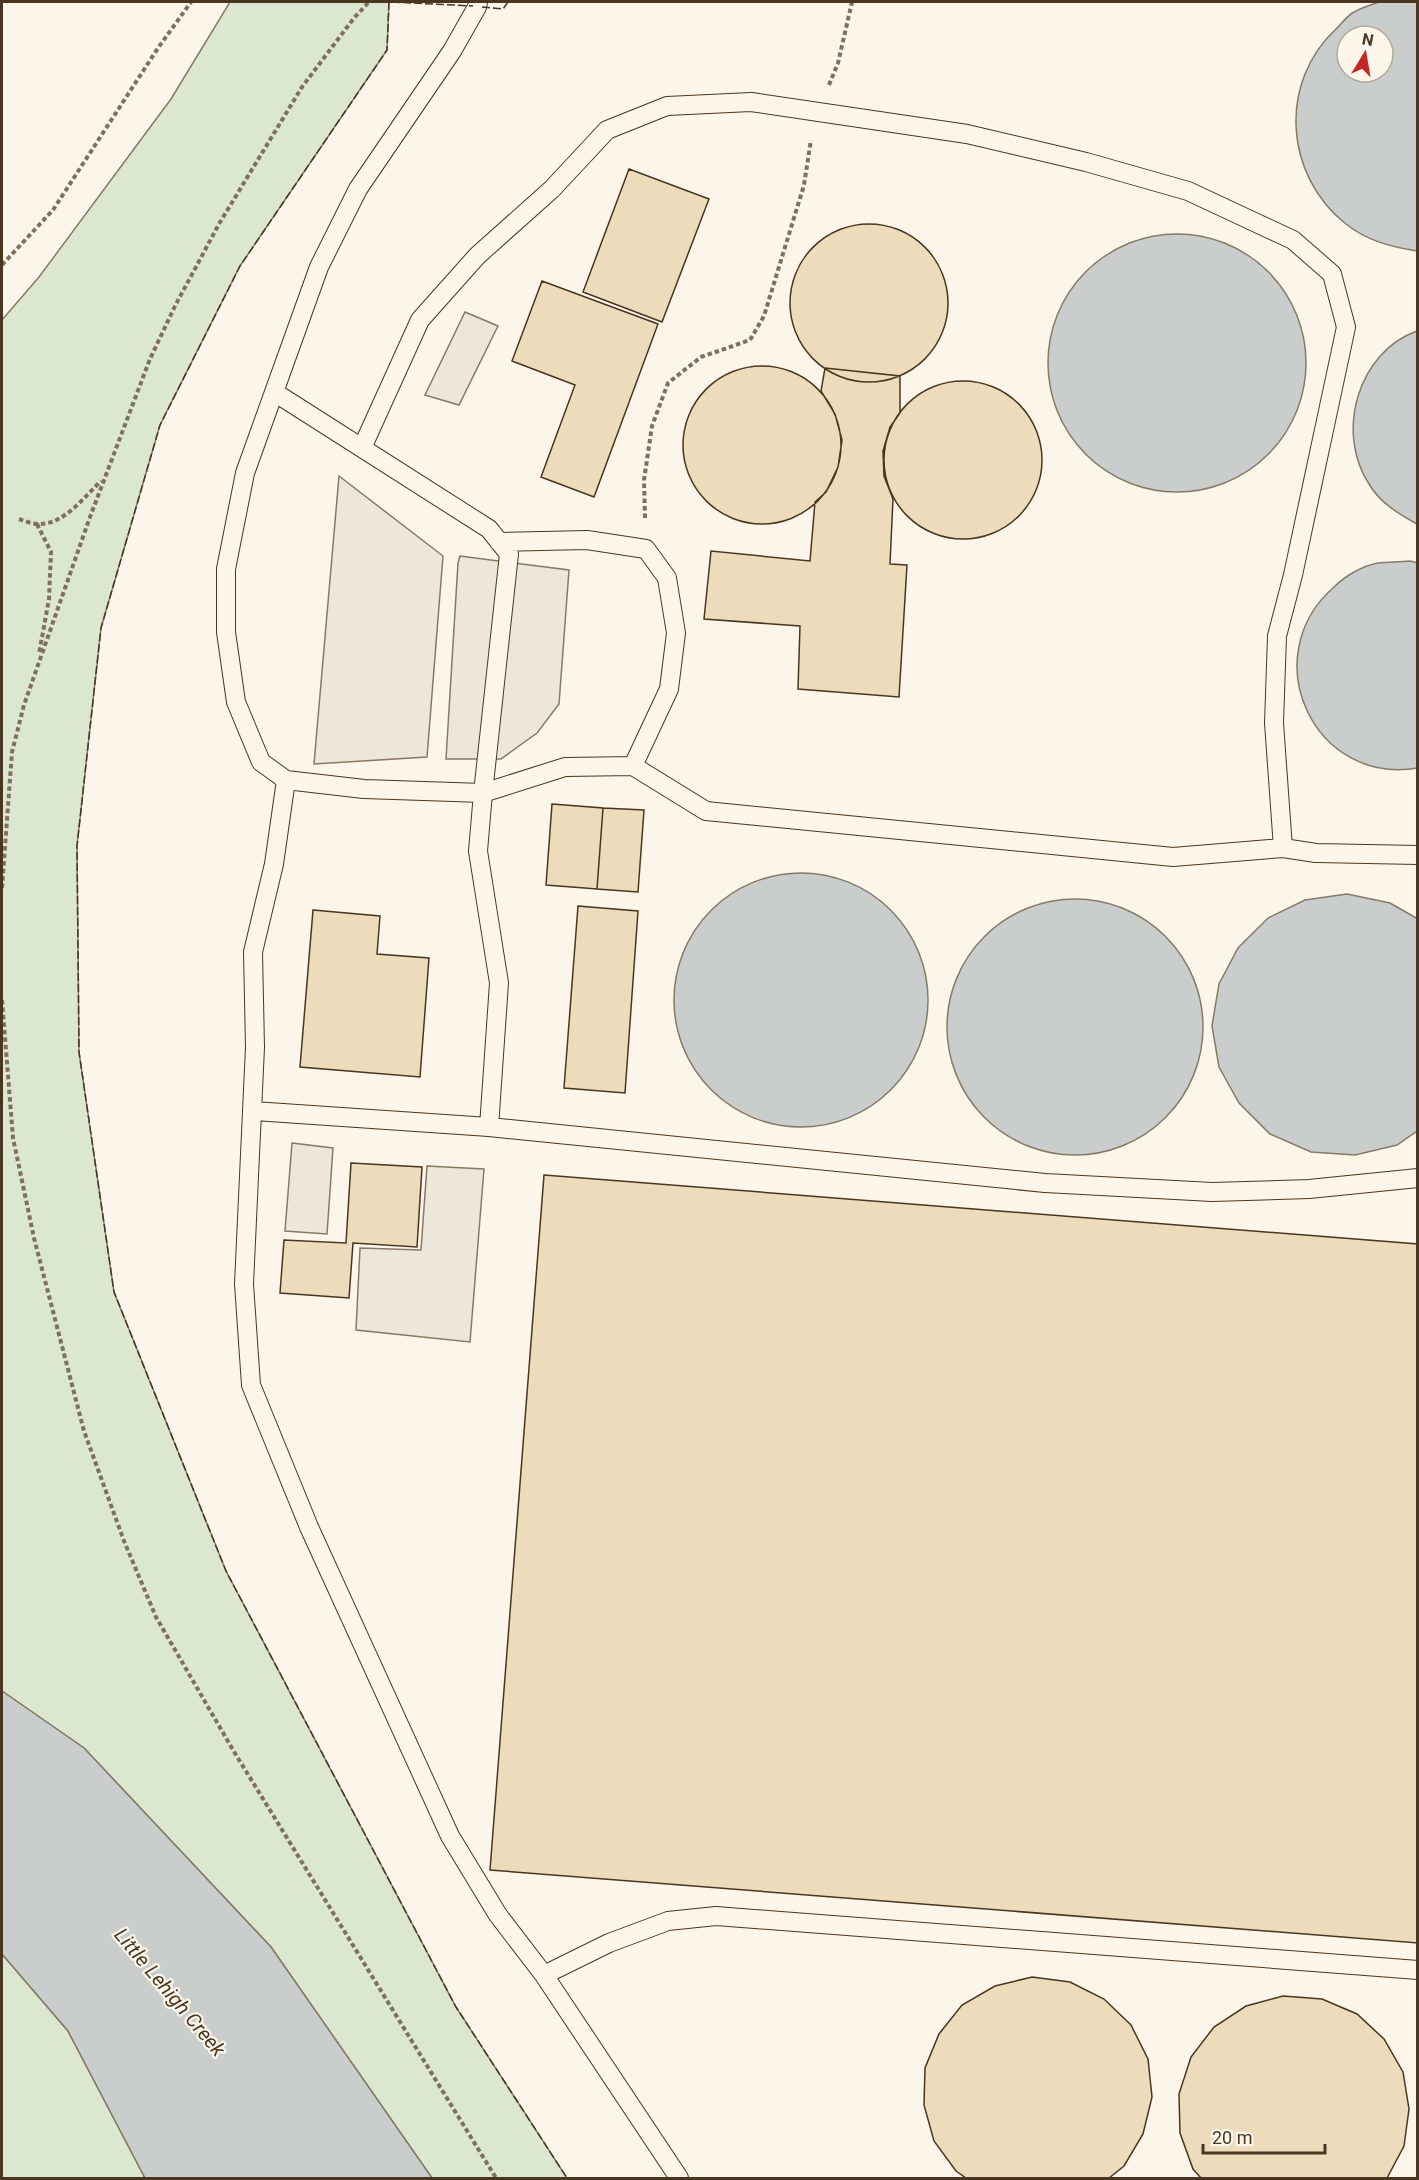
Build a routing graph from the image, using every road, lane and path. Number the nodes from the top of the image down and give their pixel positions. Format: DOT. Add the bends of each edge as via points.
graph roads {
  1 [pos="191,2"];
  2 [pos="369,2"];
  3 [pos="478,2"];
  4 [pos="852,2"];
  5 [pos="818,112"];
  6 [pos="2,265"];
  7 [pos="274,392"];
  8 [pos="362,448"];
  9 [pos="104,479"];
  10 [pos="19,519"];
  11 [pos="37,524"];
  12 [pos="499,542"];
  13 [pos="646,549"];
  14 [pos="36,665"];
  15 [pos="633,766"];
  16 [pos="286,780"];
  17 [pos="483,793"];
  18 [pos="1283,848"];
  19 [pos="1418,855"];
  20 [pos="2,888"];
  21 [pos="2,1000"];
  22 [pos="253,1111"];
  23 [pos="489,1127"];
  24 [pos="1418,1178"];
  25 [pos="1418,1970"];
  26 [pos="544,1975"];
  27 [pos="496,2178"];
  28 [pos="679,2178"];
  1 -- 6 [label="path" via="53,210"];
  2 -- 9 [label="path" via="302,87 219,224 150,359"];
  3 -- 7 [label="lane" via="452,51 358,189 320,267"];
  4 -- 5 [label="path" via="838,63"];
  5 -- 8 [label="lane" via="751,102 667,106 608,130 552,189 477,256 420,320"];
  5 -- 13 [label="path" via="804,185 764,316 750,340 701,357 668,383 652,426 645,480"];
  5 -- 18 [label="lane" via="967,134 1188,191 1293,240 1332,274 1346,327 1277,636 1274,723"];
  7 -- 8 [label="lane"];
  7 -- 16 [label="lane" via="245,473 226,569 226,632 236,702 261,762"];
  8 -- 12 [label="lane" via="489,529"];
  9 -- 11 [label="path" via="63,516 51,523"];
  9 -- 14 [label="path"];
  10 -- 11 [label="path"];
  11 -- 14 [label="path" via="51,552 49,599"];
  12 -- 13 [label="lane" via="587,540"];
  12 -- 17 [label="lane" via="509,554"];
  13 -- 15 [label="lane" via="667,578 676,633 669,689"];
  14 -- 20 [label="path" via="12,752"];
  15 -- 17 [label="lane" via="565,767"];
  15 -- 18 [label="lane" via="706,811 1173,857"];
  16 -- 17 [label="lane" via="364,789"];
  16 -- 22 [label="lane" via="273,864 253,952"];
  17 -- 23 [label="lane" via="478,851 499,983"];
  18 -- 19 [label="lane" via="1316,853"];
  21 -- 27 [label="path" via="13,1138 33,1238 84,1431 124,1541 156,1617 232,1750"];
  22 -- 23 [label="lane"];
  22 -- 26 [label="lane" via="244,1284 251,1385 309,1527 450,1836 498,1915"];
  23 -- 24 [label="lane" via="1129,1188 1288,1190"];
  25 -- 26 [label="lane" via="716,1916 668,1921"];
  26 -- 28 [label="lane"];
}
